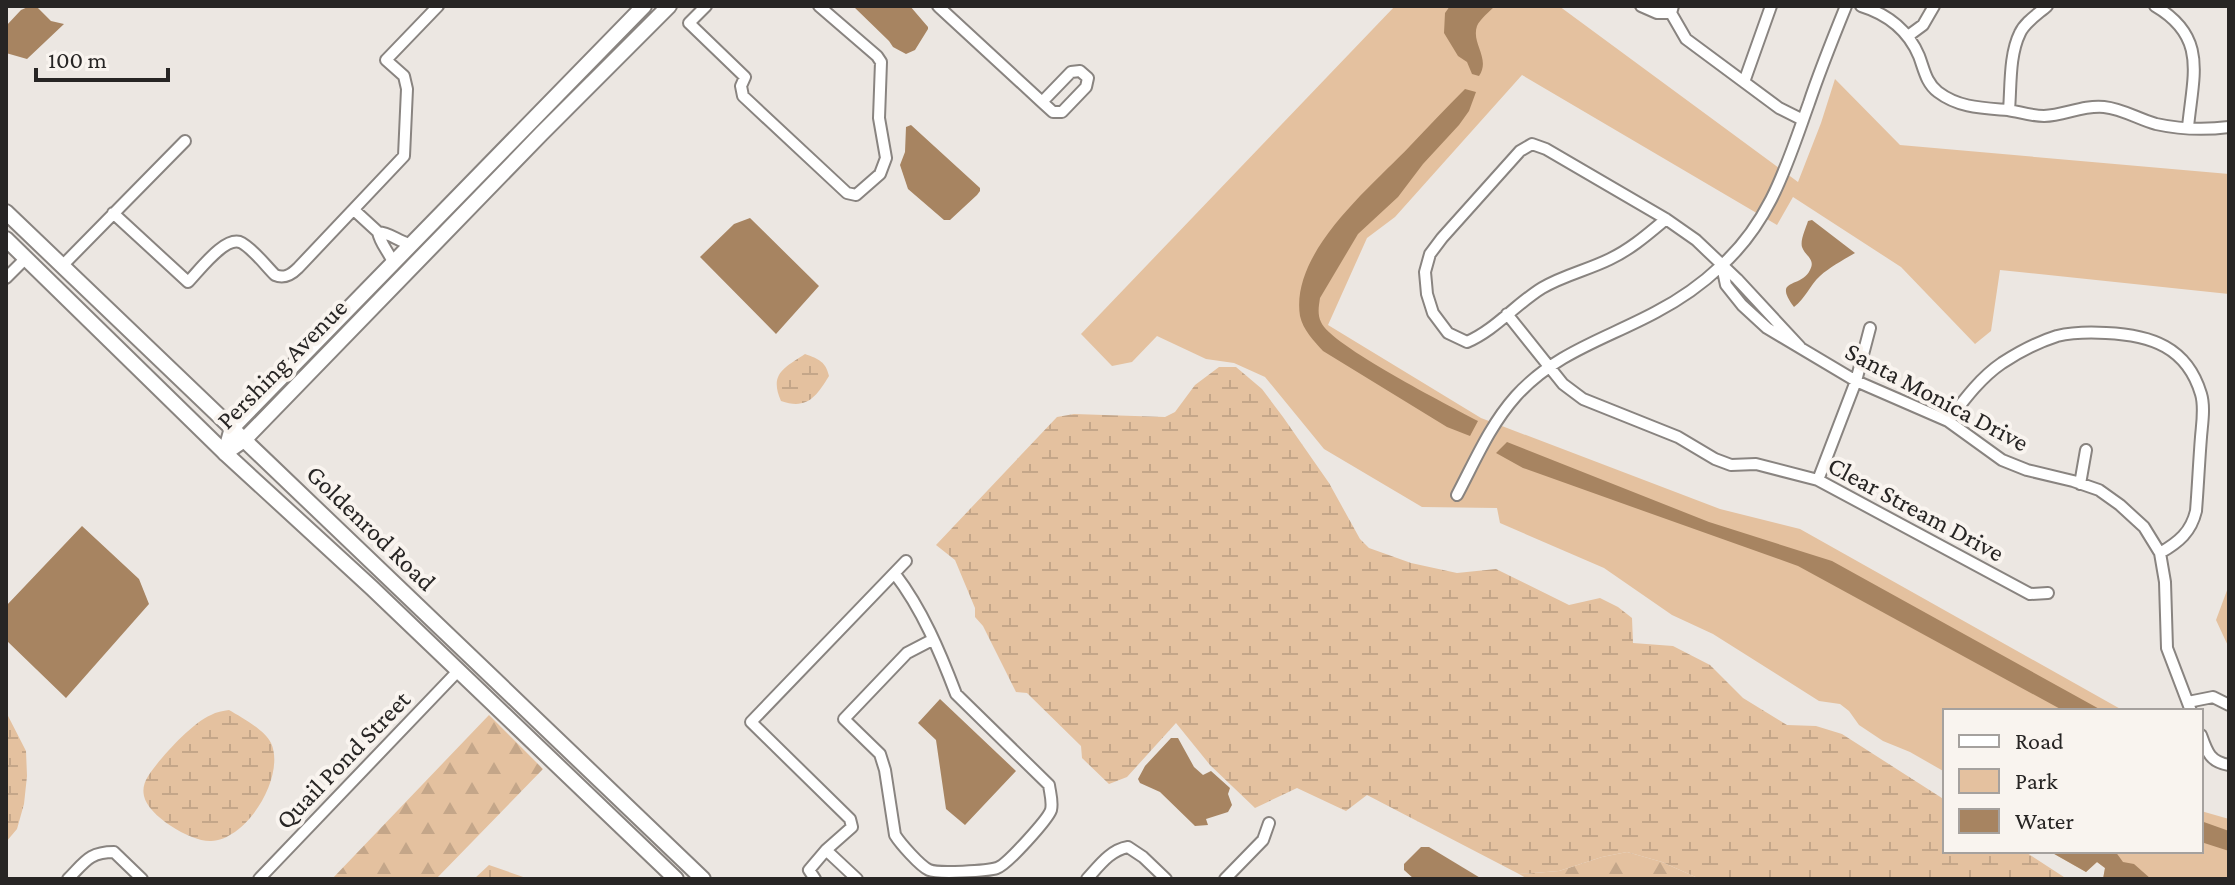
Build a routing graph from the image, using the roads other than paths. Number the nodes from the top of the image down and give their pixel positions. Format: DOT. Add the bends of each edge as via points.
graph roads {
  1 [pos="438,6"];
  2 [pos="644,6"];
  3 [pos="669,6"];
  4 [pos="706,6"];
  5 [pos="819,6"];
  6 [pos="938,6"];
  7 [pos="1641,6"];
  8 [pos="1771,6"];
  9 [pos="1846,6"];
  10 [pos="1861,6"];
  11 [pos="1934,6"];
  12 [pos="2047,6"];
  13 [pos="2155,6"];
  14 [pos="1672,9"];
  15 [pos="1908,36"];
  16 [pos="1744,82"];
  17 [pos="1042,102"];
  18 [pos="2009,110"];
  19 [pos="1803,120"];
  20 [pos="2188,127"];
  21 [pos="2229,127"];
  22 [pos="185,141"];
  23 [pos="354,210"];
  24 [pos="6,212"];
  25 [pos="113,213"];
  26 [pos="1666,219"];
  27 [pos="378,232"];
  28 [pos="6,239"];
  29 [pos="410,244"];
  30 [pos="26,258"];
  31 [pos="393,262"];
  32 [pos="62,266"];
  33 [pos="1722,266"];
  34 [pos="6,278"];
  35 [pos="1507,314"];
  36 [pos="1870,328"];
  37 [pos="1549,367"];
  38 [pos="1856,381"];
  39 [pos="1948,421"];
  40 [pos="232,428"];
  41 [pos="244,440"];
  42 [pos="2086,450"];
  43 [pos="225,453"];
  44 [pos="1818,480"];
  45 [pos="2080,484"];
  46 [pos="1457,495"];
  47 [pos="2160,553"];
  48 [pos="336,555"];
  49 [pos="906,561"];
  50 [pos="895,574"];
  51 [pos="2048,593"];
  52 [pos="452,640"];
  53 [pos="932,640"];
  54 [pos="458,671"];
  55 [pos="2229,705"];
  56 [pos="2190,707"];
  57 [pos="2203,740"];
  58 [pos="581,763"];
  59 [pos="556,765"];
  60 [pos="2229,765"];
  61 [pos="1269,823"];
  62 [pos="650,829"];
  63 [pos="826,850"];
  64 [pos="648,853"];
  65 [pos="812,874"];
  66 [pos="939,875"];
  67 [pos="954,876"];
  68 [pos="68,879"];
  69 [pos="142,879"];
  70 [pos="259,879"];
  71 [pos="676,879"];
  72 [pos="694,879"];
  73 [pos="703,879"];
  74 [pos="857,879"];
  75 [pos="1087,879"];
  76 [pos="1166,879"];
  77 [pos="1225,879"];
  1 -- 23 [label="street" via="386,60 404,76 407,89 404,156"];
  2 -- 29 [label="main road, Pershing Avenue"];
  3 -- 41 [label="main road, Pershing Avenue"];
  4 -- 5 [label="street" via="689,23 745,77 743,96 847,193 856,195 880,174 886,158 879,118 881,62"];
  6 -- 17 [label="street"];
  7 -- 14 [label="street" via="1657,13"];
  8 -- 16 [label="street"];
  9 -- 19 [label="street"];
  10 -- 15 [label="street" via="1887,17"];
  11 -- 15 [label="street" via="1923,25"];
  12 -- 18 [label="street" via="2020,32"];
  13 -- 20 [label="street" via="2171,15 2192,48"];
  14 -- 16 [label="street" via="1686,39"];
  15 -- 18 [label="street" via="1937,92 1960,104"];
  16 -- 19 [label="street"];
  17 -- 17 [label="street" via="1053,112 1062,112 1088,78 1071,72"];
  18 -- 20 [label="street" via="2043,116 2105,107 2158,125"];
  19 -- 33 [label="street" via="1777,191"];
  20 -- 21 [label="street"];
  22 -- 25 [label="street"];
  23 -- 25 [label="street" via="289,275 275,275 235,241 225,244 188,282"];
  23 -- 27 [label="street"];
  24 -- 32 [label="main road, Goldenrod Road"];
  25 -- 32 [label="street"];
  26 -- 33 [label="street"];
  26 -- 35 [label="street" via="1610,259 1554,282"];
  26 -- 35 [label="street" via="1546,149 1532,144 1520,151 1442,238 1425,272 1433,313 1448,333 1467,342"];
  27 -- 29 [label="street"];
  27 -- 31 [label="street"];
  28 -- 30 [label="main road, Goldenrod Road"];
  29 -- 31 [label="main road, Pershing Avenue"];
  30 -- 34 [label="street"];
  30 -- 43 [label="main road, Goldenrod Road"];
  31 -- 40 [label="main road, Pershing Avenue"];
  32 -- 40 [label="main road, Goldenrod Road"];
  33 -- 37 [label="street" via="1657,312"];
  33 -- 38 [label="street, Santa Monica Drive" via="1726,285 1767,328"];
  35 -- 37 [label="street, Clear Stream Drive"];
  36 -- 38 [label="street"];
  37 -- 44 [label="street, Clear Stream Drive" via="1583,399 1678,437 1715,459"];
  37 -- 46 [label="street" via="1516,396"];
  38 -- 39 [label="street, Santa Monica Drive"];
  38 -- 44 [label="street"];
  39 -- 45 [label="street, Santa Monica Drive" via="2002,460"];
  39 -- 47 [label="street" via="1979,383 2026,348 2082,332 2154,339 2190,370 2203,413 2193,522 2177,543"];
  40 -- 41 [label="main road, Goldenrod Road"];
  40 -- 43 [label="main road, Pershing Avenue"];
  41 -- 43 [label="main road, Pershing Avenue"];
  41 -- 52 [label="main road, Goldenrod Road"];
  42 -- 45 [label="street"];
  43 -- 48 [label="main road, Goldenrod Road"];
  44 -- 51 [label="street, Clear Stream Drive" via="2030,594"];
  45 -- 47 [label="street, Santa Monica Drive" via="2120,505 2144,527"];
  47 -- 56 [label="street, Santa Monica Drive" via="2167,648"];
  48 -- 52 [label="main road" via="359,566 437,639"];
  48 -- 54 [label="main road, Goldenrod Road"];
  49 -- 50 [label="street"];
  50 -- 53 [label="street"];
  50 -- 63 [label="street" via="751,722 850,819 852,827"];
  52 -- 58 [label="main road, Goldenrod Road"];
  53 -- 66 [label="street" via="907,653 844,719 880,754 895,835"];
  53 -- 67 [label="street" via="956,694 1049,785 1052,802 1050,813 1008,861"];
  54 -- 58 [label="main road" via="480,674 564,755"];
  54 -- 59 [label="main road, Goldenrod Road"];
  54 -- 70 [label="street, Quail Pond Street"];
  55 -- 56 [label="street, Santa Monica Drive" via="2213,697"];
  57 -- 60 [label="street" via="2218,763"];
  58 -- 62 [label="main road, Goldenrod Road"];
  59 -- 62 [label="main road" via="574,770 637,830"];
  59 -- 64 [label="main road, Goldenrod Road"];
  61 -- 77 [label="street" via="1263,840"];
  62 -- 73 [label="main road, Goldenrod Road"];
  63 -- 65 [label="street"];
  63 -- 74 [label="street"];
  64 -- 71 [label="main road, Goldenrod Road"];
  64 -- 72 [label="main road" via="664,851"];
  66 -- 67 [label="street"];
  68 -- 69 [label="street" via="89,857 114,852"];
  75 -- 76 [label="street" via="1118,848 1128,847"];
}
